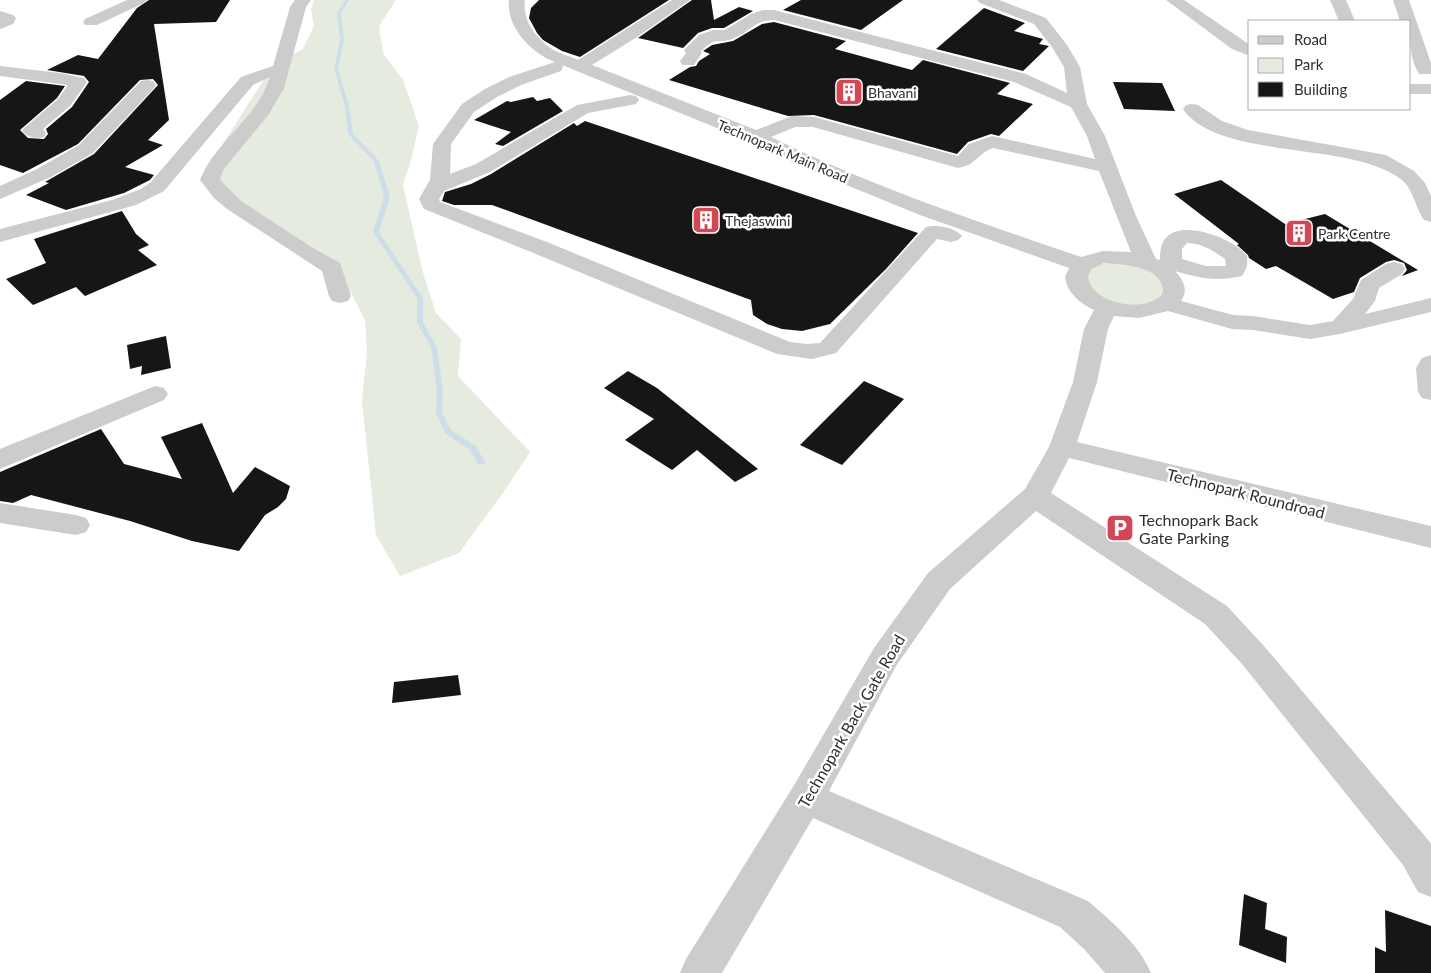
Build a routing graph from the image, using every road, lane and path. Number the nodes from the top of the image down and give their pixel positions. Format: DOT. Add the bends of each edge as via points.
graph roads {
  1 [pos="139,0"];
  2 [pos="303,0"];
  3 [pos="508,0"];
  4 [pos="517,0"];
  5 [pos="682,0"];
  6 [pos="985,0"];
  7 [pos="1174,0"];
  8 [pos="1186,0"];
  9 [pos="1338,0"];
  10 [pos="1389,0"];
  11 [pos="1401,0"];
  12 [pos="1347,20"];
  13 [pos="1396,20"];
  14 [pos="1408,20"];
  15 [pos="91,22"];
  16 [pos="1411,29"];
  17 [pos="1248,40"];
  18 [pos="1248,50"];
  19 [pos="688,61"];
  20 [pos="547,63"];
  21 [pos="579,66"];
  22 [pos="280,70"];
  23 [pos="1058,70"];
  24 [pos="1422,70"];
  25 [pos="0,71"];
  26 [pos="1020,78"];
  27 [pos="147,85"];
  28 [pos="1411,89"];
  29 [pos="1431,89"];
  30 [pos="630,100"];
  31 [pos="1078,104"];
  32 [pos="1192,109"];
  33 [pos="680,120"];
  34 [pos="37,133"];
  35 [pos="756,137"];
  36 [pos="1107,167"];
  37 [pos="436,187"];
  38 [pos="0,193"];
  39 [pos="1126,216"];
  40 [pos="1431,216"];
  41 [pos="0,236"];
  42 [pos="951,236"];
  43 [pos="1124,257"];
  44 [pos="1159,265"];
  45 [pos="1394,269"];
  46 [pos="1079,272"];
  47 [pos="340,296"];
  48 [pos="1167,304"];
  49 [pos="1431,305"];
  50 [pos="1103,318"];
  51 [pos="1340,327"];
  52 [pos="1431,363"];
  53 [pos="1431,392"];
  54 [pos="154,394"];
  55 [pos="1062,447"];
  56 [pos="0,460"];
  57 [pos="1035,496"];
  58 [pos="0,513"];
  59 [pos="76,524"];
  60 [pos="1431,538"];
  61 [pos="806,798"];
  62 [pos="1431,879"];
  63 [pos="700,973"];
  64 [pos="1131,973"];
  1 -- 15 [label="street"];
  2 -- 22 [label="street" via="298,7"];
  3 -- 20 [label="street, Technopark Main Road" via="508,20 520,42"];
  4 -- 21 [label="street, Technopark Main Road" via="519,19 530,37 547,53"];
  5 -- 21 [label="street" via="611,49"];
  6 -- 23 [label="street" via="1040,21 1059,45"];
  7 -- 18 [label="street"];
  8 -- 17 [label="street"];
  9 -- 12 [label="street"];
  10 -- 13 [label="street"];
  11 -- 14 [label="street"];
  16 -- 24 [label="street"];
  19 -- 26 [label="street" via="694,53 692,50 705,38 713,34 728,35 763,15 774,15"];
  20 -- 30 [label="street, Technopark Main Road"];
  20 -- 33 [label="street, Technopark Main Road"];
  20 -- 37 [label="street" via="468,108 442,144 440,180"];
  21 -- 35 [label="street, Technopark Main Road"];
  22 -- 41 [label="street" via="247,81 157,187 145,196"];
  22 -- 47 [label="street" via="263,110 214,169 210,180 217,192 238,208 288,243 332,268"];
  23 -- 26 [label="street"];
  23 -- 31 [label="street"];
  25 -- 34 [label="street" via="78,82 59,107 31,130"];
  26 -- 31 [label="street"];
  27 -- 38 [label="street" via="86,149"];
  28 -- 29 [label="street"];
  30 -- 33 [label="street, Technopark Main Road"];
  30 -- 37 [label="street" via="583,109 483,168"];
  31 -- 36 [label="street" via="1096,136"];
  32 -- 40 [label="street" via="1205,120 1250,136 1388,163 1415,183"];
  33 -- 42 [label="street, Technopark Main Road"];
  35 -- 36 [label="street" via="792,121 804,121 958,162 964,161 976,148 992,142"];
  35 -- 46 [label="street, Technopark Main Road" via="802,160"];
  36 -- 39 [label="street"];
  37 -- 42 [label="street" via="429,199 431,205 438,209 539,247 785,349 802,352 819,352 828,348 933,231"];
  39 -- 43 [label="street"];
  39 -- 44 [label="street"];
  42 -- 46 [label="street, Technopark Main Road"];
  43 -- 44 [label="street"];
  43 -- 46 [label="street" via="1095,258"];
  44 -- 48 [label="street" via="1174,287 1174,296"];
  45 -- 51 [label="street" via="1369,285 1364,301"];
  46 -- 50 [label="street, Technopark Main Road" via="1089,297"];
  48 -- 50 [label="street, Technopark Main Road" via="1148,311"];
  48 -- 51 [label="street" via="1232,322 1310,332"];
  49 -- 51 [label="street"];
  50 -- 55 [label="street, Technopark Back Gate Road" via="1086,382"];
  52 -- 53 [label="street" via="1428,368"];
  54 -- 56 [label="street"];
  55 -- 57 [label="street, Technopark Back Gate Road"];
  55 -- 60 [label="street, Technopark Roundroad"];
  57 -- 61 [label="street, Technopark Back Gate Road" via="939,581 885,657"];
  57 -- 62 [label="street" via="1216,615 1253,655 1416,853"];
  58 -- 59 [label="street"];
  61 -- 63 [label="street, Technopark Back Gate Road"];
  61 -- 64 [label="street" via="1074,914 1098,935"];
}
